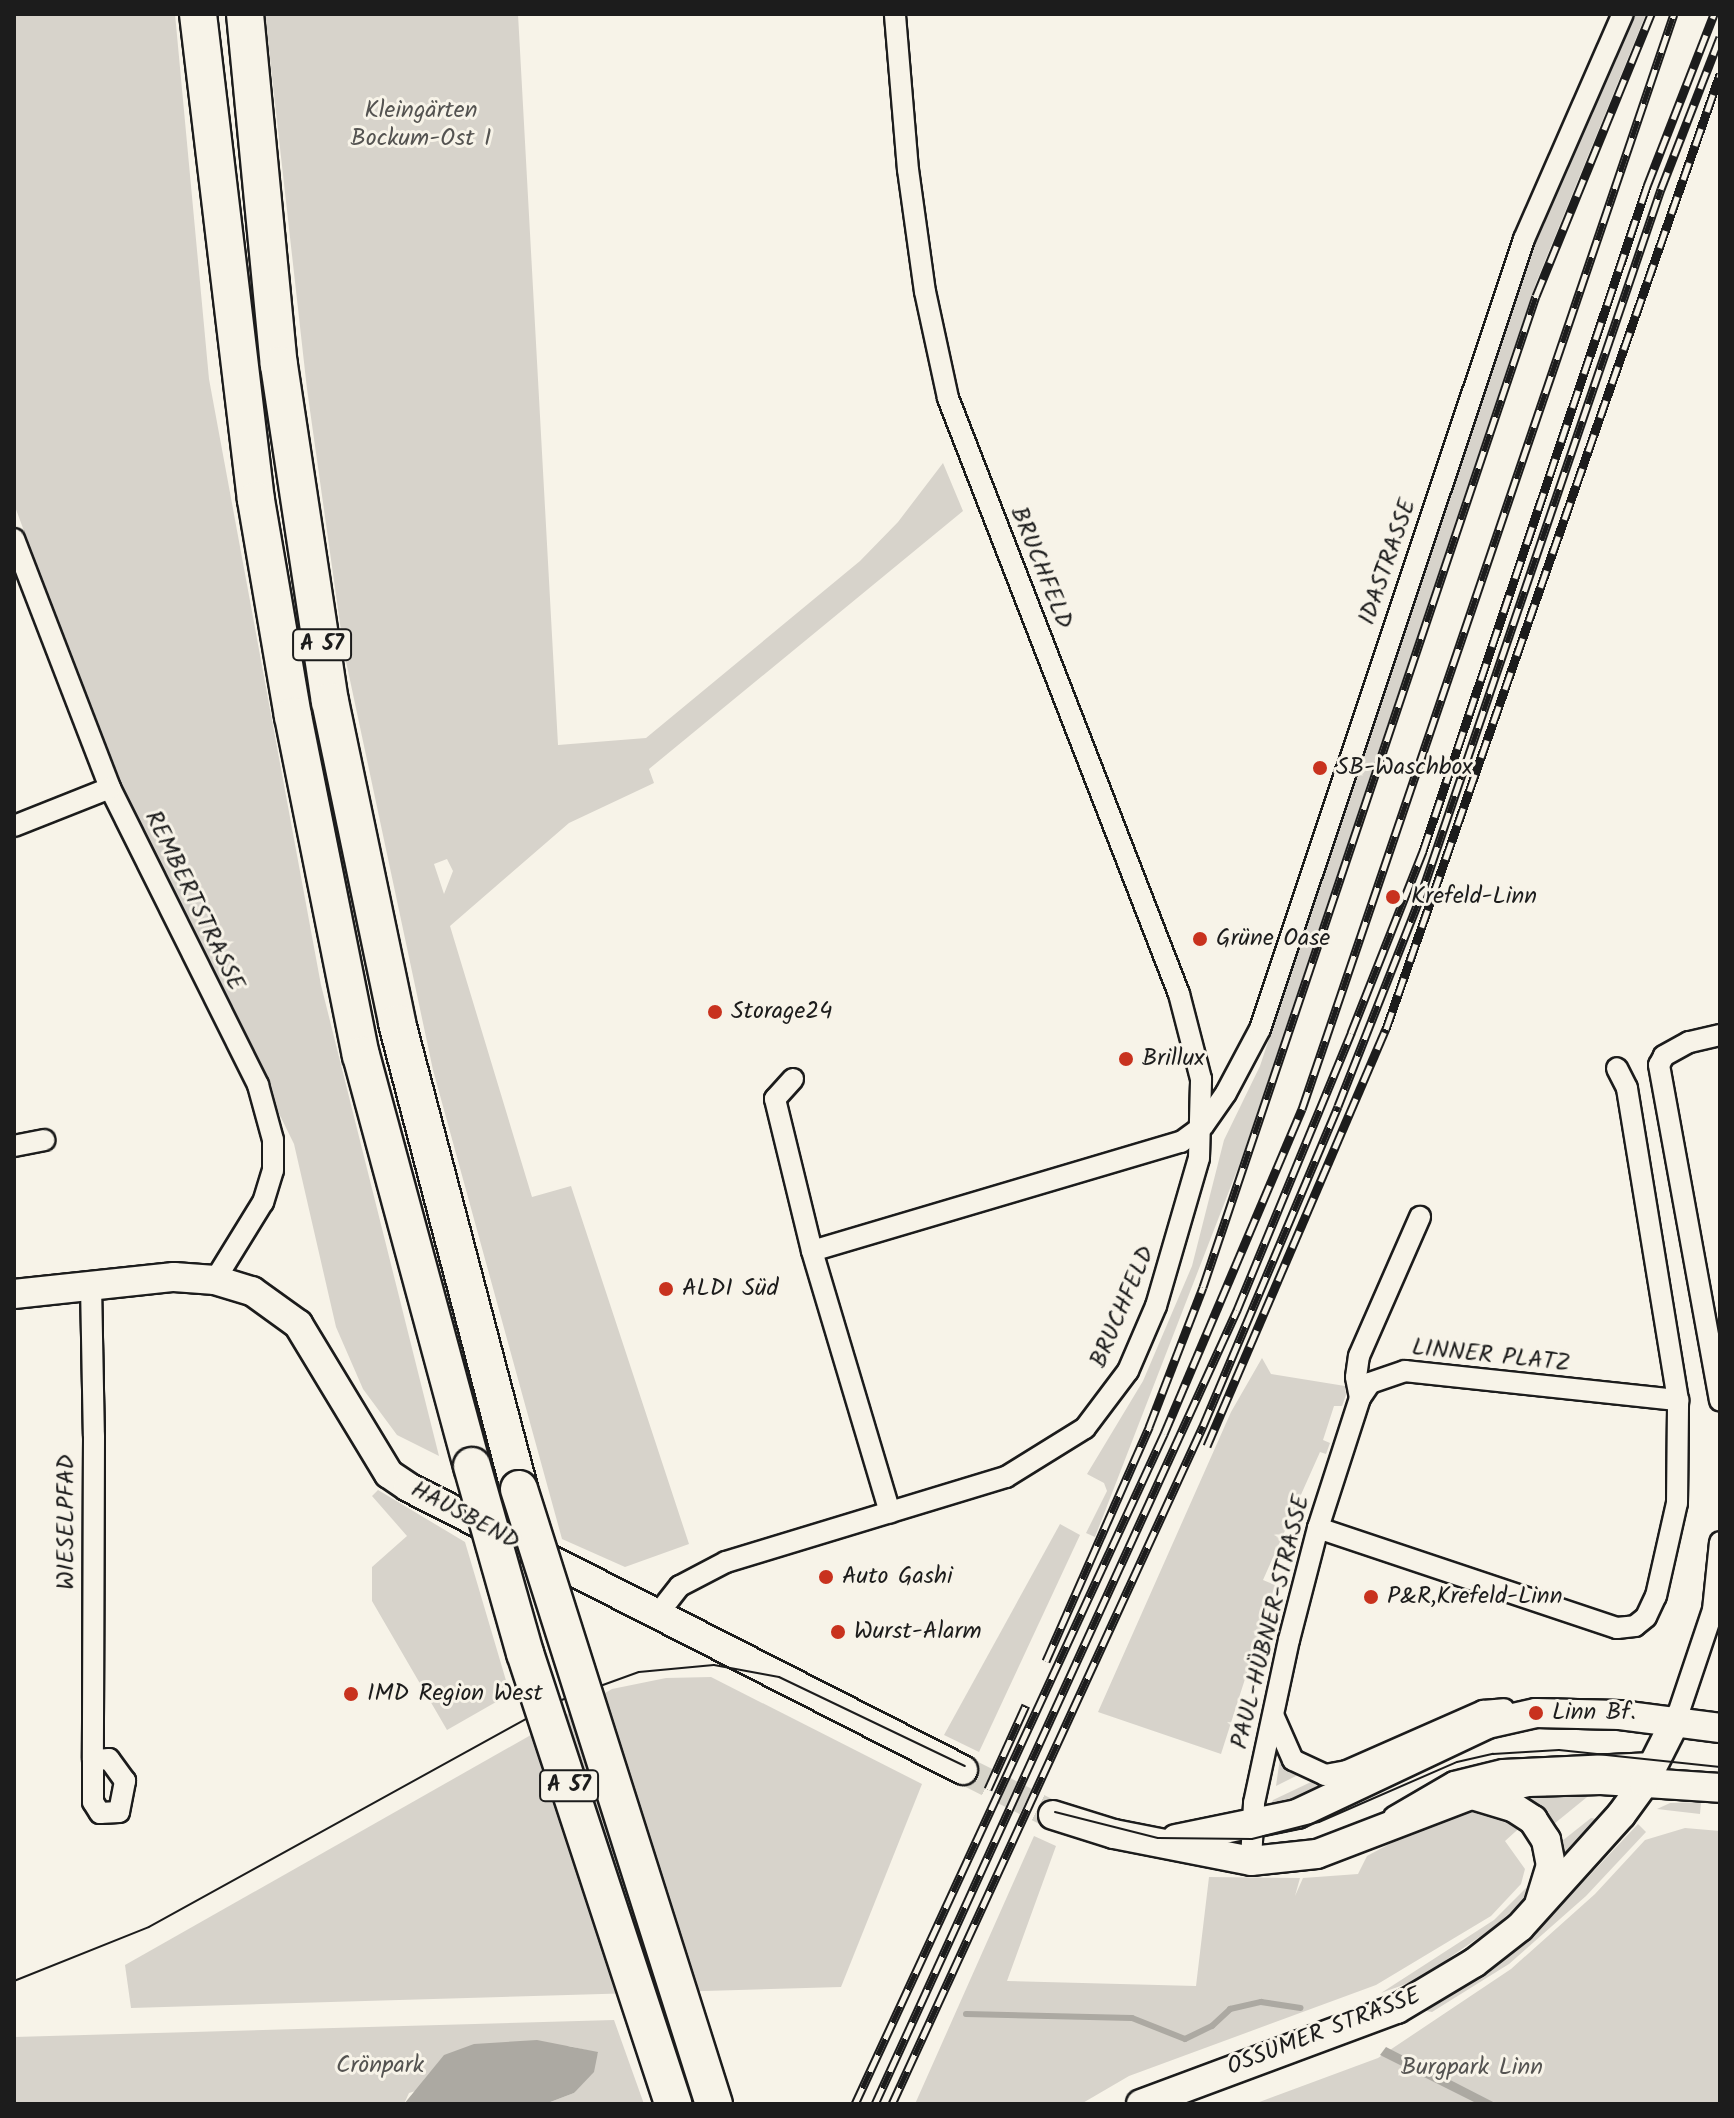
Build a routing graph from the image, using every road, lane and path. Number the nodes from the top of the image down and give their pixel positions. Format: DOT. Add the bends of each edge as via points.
graph roads {
  1 [pos="190,14"];
  2 [pos="198,14"];
  3 [pos="245,14"];
  4 [pos="895,14"];
  5 [pos="1623,14"];
  6 [pos="201,50"];
  7 [pos="14,539"];
  8 [pos="110,788"];
  9 [pos="14,826"];
  10 [pos="1720,1035"];
  11 [pos="1617,1068"];
  12 [pos="793,1079"];
  13 [pos="1203,1126"];
  14 [pos="44,1140"];
  15 [pos="14,1146"];
  16 [pos="1420,1217"];
  17 [pos="812,1251"];
  18 [pos="215,1280"];
  19 [pos="91,1285"];
  20 [pos="14,1294"];
  21 [pos="1360,1398"];
  22 [pos="1678,1400"];
  23 [pos="1720,1401"];
  24 [pos="890,1513"];
  25 [pos="1318,1528"];
  26 [pos="1720,1542"];
  27 [pos="1713,1610"];
  28 [pos="657,1615"];
  29 [pos="1720,1647"];
  30 [pos="1273,1712"];
  31 [pos="1528,1715"];
  32 [pos="1676,1720"];
  33 [pos="1720,1728"];
  34 [pos="1720,1739"];
  35 [pos="93,1760"];
  36 [pos="1653,1764"];
  37 [pos="963,1770"];
  38 [pos="1720,1788"];
  39 [pos="1471,1795"];
  40 [pos="1053,1815"];
  41 [pos="1252,1828"];
  42 [pos="1119,1835"];
  43 [pos="1358,1842"];
  44 [pos="1251,1861"];
  45 [pos="1537,1910"];
  46 [pos="673,2104"];
  47 [pos="714,2104"];
  48 [pos="1141,2104"];
  1 -- 6 [label="highway"];
  2 -- 6 [label="highway, A 57"];
  3 -- 47 [label="highway, A 57, bridge" via="279,365 330,701 397,1023 519,1489"];
  4 -- 13 [label="street, BRUCHFELD" via="912,201 948,398 1179,994 1201,1079"];
  5 -- 13 [label="street, IDASTRASSE" via="1524,239 1260,1029"];
  6 -- 46 [label="highway, A 57, bridge" via="256,500 361,1055 525,1653"];
  7 -- 8 [label="street, REMBERTSTRASSE"];
  8 -- 9 [label="street"];
  8 -- 18 [label="street, REMBERTSTRASSE" via="258,1085 273,1140 273,1170 263,1202"];
  10 -- 23 [label="street" via="1689,1042 1664,1056 1659,1065"];
  11 -- 22 [label="street" via="1627,1088"];
  12 -- 17 [label="street" via="775,1099"];
  13 -- 17 [label="street" via="1181,1142"];
  13 -- 24 [label="street, BRUCHFELD" via="1193,1190 1156,1306 1107,1405 1037,1462 979,1487"];
  14 -- 15 [label="street"];
  16 -- 21 [label="street" via="1359,1356"];
  17 -- 24 [label="street"];
  18 -- 19 [label="main road, HAUSBEND" via="174,1277"];
  18 -- 28 [label="main road, HAUSBEND" via="252,1291 298,1324 389,1474 458,1515"];
  19 -- 20 [label="main road, HAUSBEND"];
  19 -- 35 [label="street, WIESELPFAD"];
  21 -- 22 [label="street, LINNER PLATZ" via="1377,1378 1405,1371"];
  21 -- 25 [label="street, PAUL-HÜBNER-STRASSE"];
  22 -- 25 [label="street" via="1677,1503 1656,1596 1635,1626 1617,1628"];
  24 -- 28 [label="street, BRUCHFELD" via="726,1562 680,1586"];
  25 -- 30 [label="street, PAUL-HÜBNER-STRASSE"];
  26 -- 27 [label="street"];
  27 -- 29 [label="street"];
  27 -- 32 [label="street"];
  28 -- 37 [label="main road, HAUSBEND"];
  30 -- 31 [label="street" via="1293,1760 1325,1775 1347,1771 1483,1711 1507,1709"];
  30 -- 41 [label="street, PAUL-HÜBNER-STRASSE"];
  31 -- 32 [label="main road" via="1573,1712"];
  31 -- 41 [label="main road" via="1487,1724 1297,1814"];
  32 -- 33 [label="main road"];
  32 -- 36 [label="main road, OSSUMER STRASSE"];
  34 -- 36 [label="street" via="1693,1736"];
  36 -- 38 [label="main road"];
  36 -- 39 [label="main road"];
  36 -- 43 [label="street" via="1503,1770 1454,1782"];
  36 -- 45 [label="main road, OSSUMER STRASSE"];
  39 -- 43 [label="main road"];
  39 -- 45 [label="main road" via="1513,1807 1533,1820 1546,1840 1551,1865"];
  40 -- 42 [label="main road"];
  41 -- 42 [label="main road" via="1171,1839"];
  41 -- 44 [label="street, PAUL-HÜBNER-STRASSE"];
  42 -- 44 [label="main road"];
  43 -- 44 [label="main road" via="1317,1854"];
  45 -- 48 [label="main road, OSSUMER STRASSE" via="1474,1963 1397,2009"];
}
